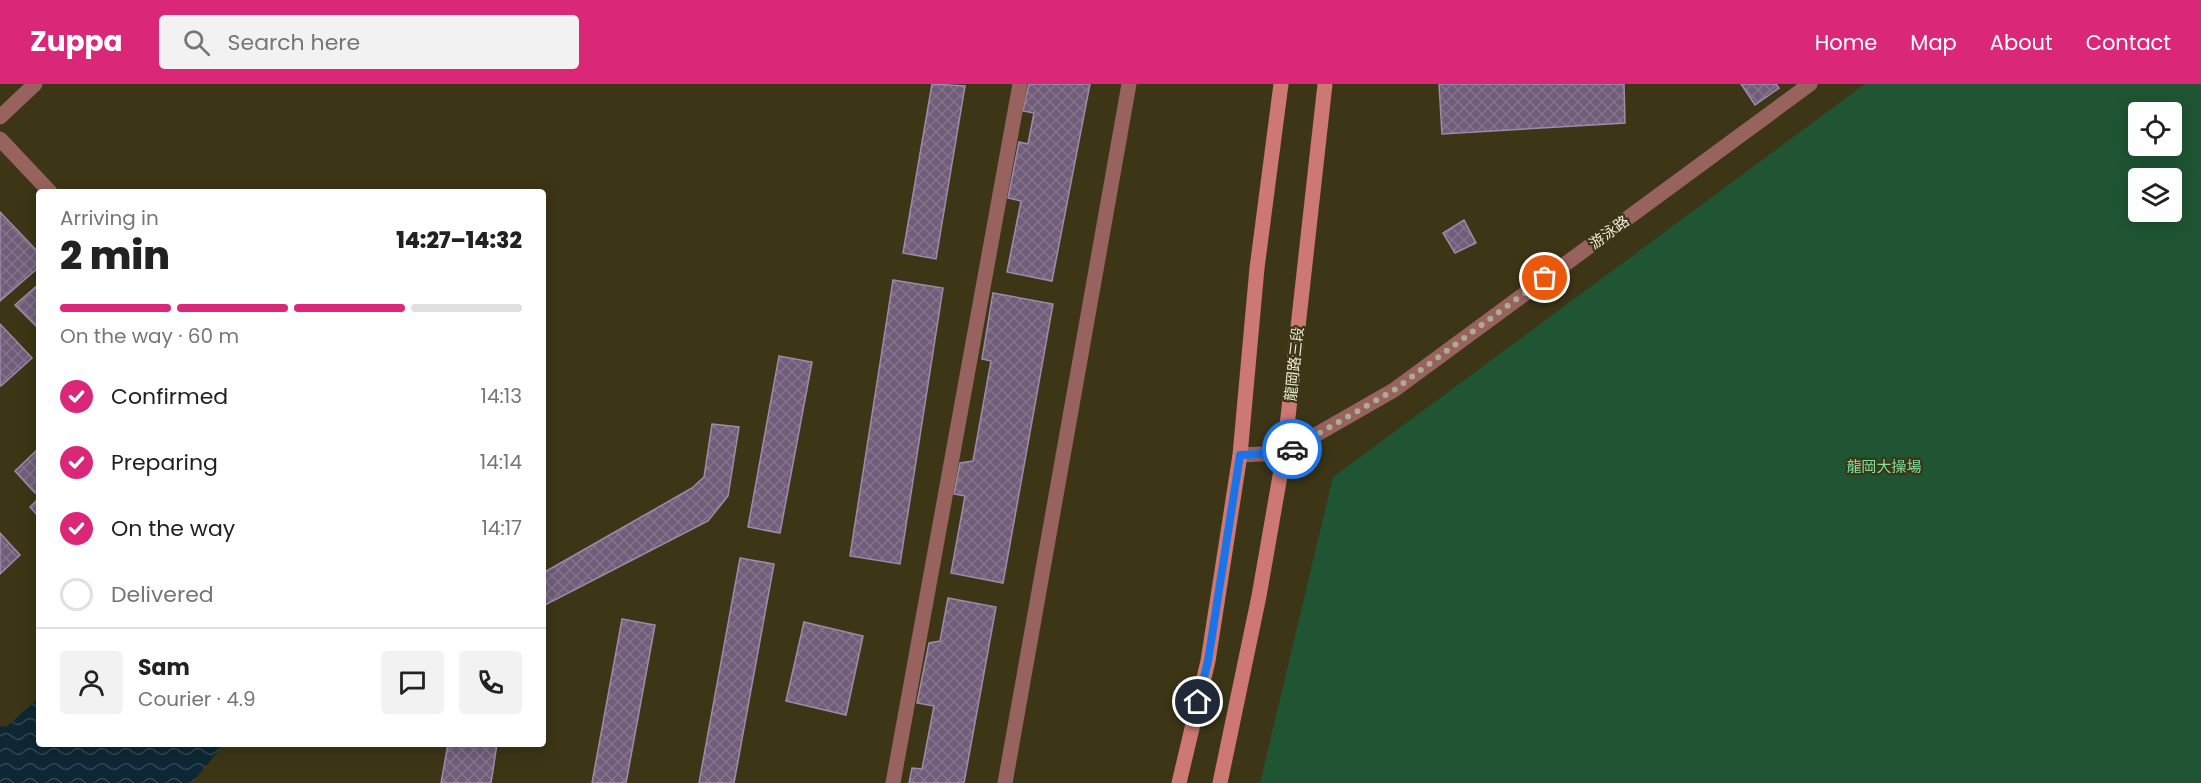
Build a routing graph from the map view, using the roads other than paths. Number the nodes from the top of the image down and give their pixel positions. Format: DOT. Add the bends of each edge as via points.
graph roads {
  1 [pos="35,84"];
  2 [pos="1020,84"];
  3 [pos="1129,84"];
  4 [pos="1281,84"];
  5 [pos="1324,84"];
  6 [pos="1810,84"];
  7 [pos="0,117"];
  8 [pos="0,139"];
  9 [pos="47,189"];
  10 [pos="1284,453"];
  11 [pos="1240,455"];
  12 [pos="893,783"];
  13 [pos="1005,783"];
  14 [pos="1179,783"];
  15 [pos="1220,783"];
  1 -- 7 [label="street"];
  2 -- 12 [label="street"];
  3 -- 13 [label="street"];
  4 -- 11 [label="main road" via="1257,268"];
  5 -- 10 [label="main road, 龍岡路三段"];
  6 -- 10 [label="street, 游泳路" via="1394,390"];
  8 -- 9 [label="street"];
  10 -- 11 [label="street"];
  10 -- 15 [label="main road, 龍岡路三段"];
  11 -- 14 [label="main road" via="1208,661"];
}
